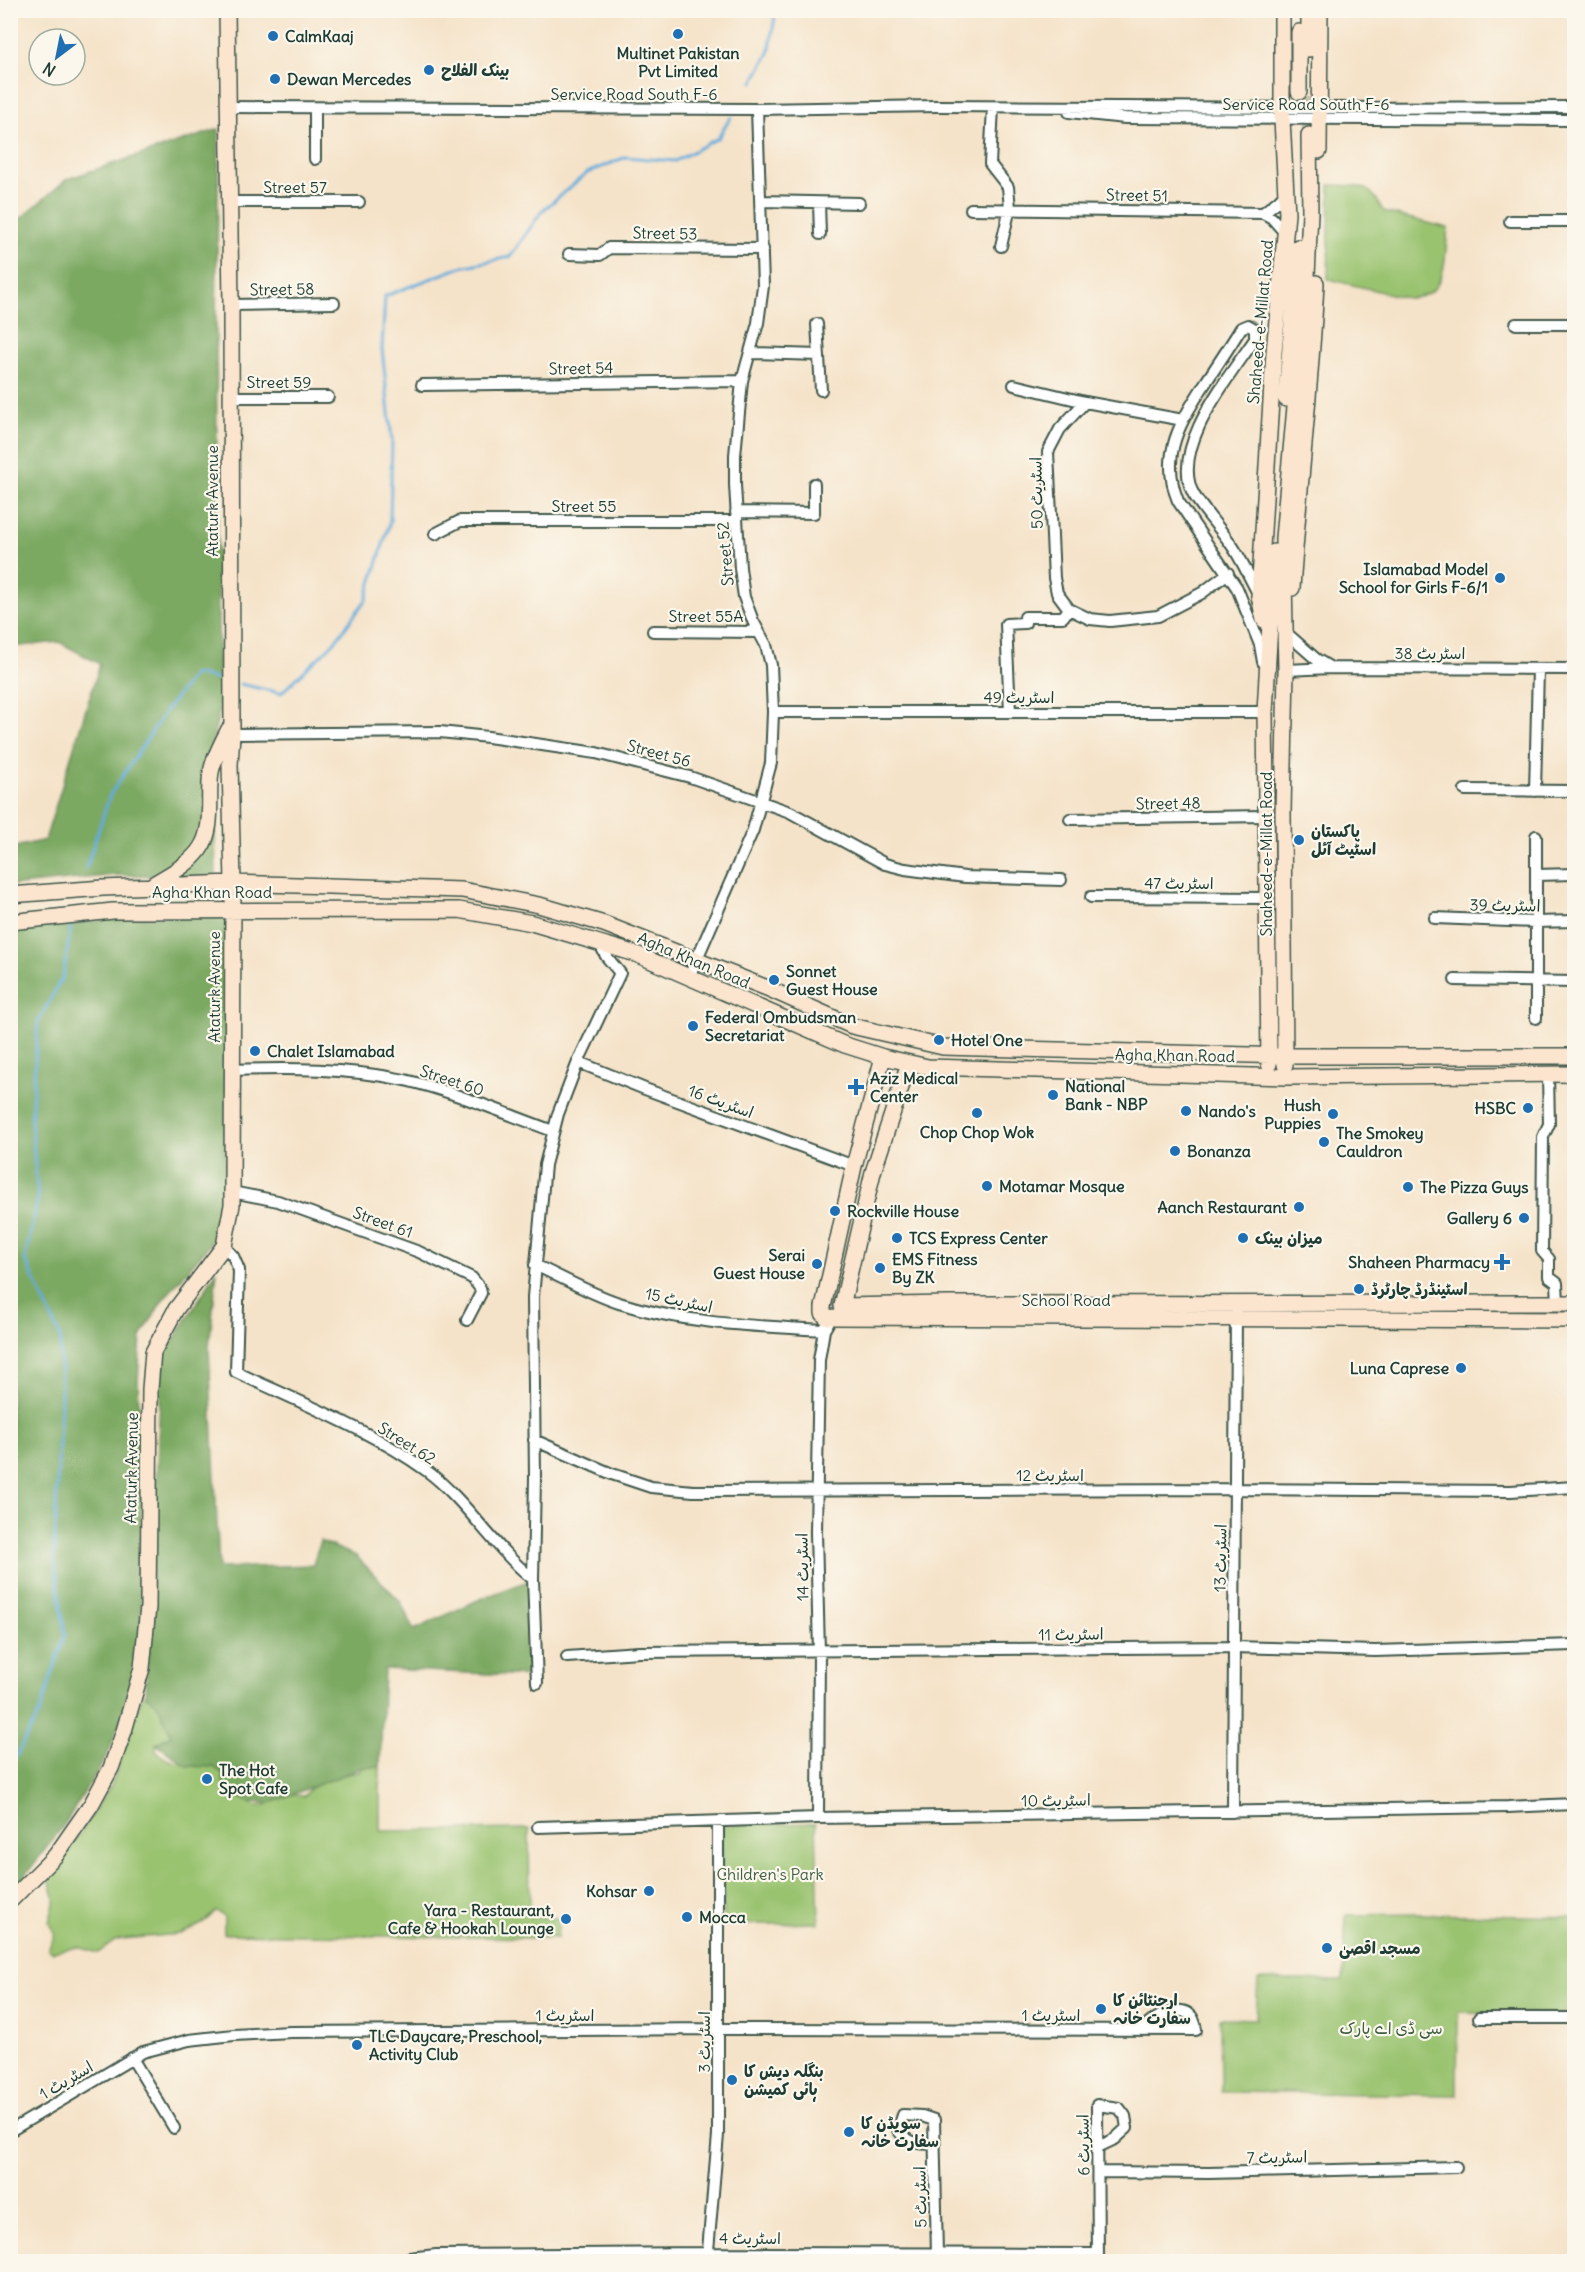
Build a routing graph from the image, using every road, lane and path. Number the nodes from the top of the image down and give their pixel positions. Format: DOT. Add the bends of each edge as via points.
graph roads {
  1 [pos="227,10"];
  2 [pos="1282,10"];
  3 [pos="1300,10"];
  4 [pos="1309,10"];
  5 [pos="1320,10"];
  6 [pos="228,107"];
  7 [pos="993,107"];
  8 [pos="1575,107"];
  9 [pos="315,108"];
  10 [pos="757,109"];
  11 [pos="1282,113"];
  12 [pos="1319,114"];
  13 [pos="1575,120"];
  14 [pos="315,159"];
  15 [pos="1286,193"];
  16 [pos="761,201"];
  17 [pos="230,202"];
  18 [pos="359,202"];
  19 [pos="819,203"];
  20 [pos="859,203"];
  21 [pos="1011,207"];
  22 [pos="971,208"];
  23 [pos="1263,213"];
  24 [pos="1510,221"];
  25 [pos="1575,221"];
  26 [pos="1285,233"];
  27 [pos="820,234"];
  28 [pos="1001,246"];
  29 [pos="763,249"];
  30 [pos="569,254"];
  31 [pos="334,303"];
  32 [pos="231,305"];
  33 [pos="817,324"];
  34 [pos="1516,324"];
  35 [pos="1575,324"];
  36 [pos="751,353"];
  37 [pos="819,355"];
  38 [pos="741,381"];
  39 [pos="422,385"];
  40 [pos="1014,385"];
  41 [pos="821,390"];
  42 [pos="328,397"];
  43 [pos="230,398"];
  44 [pos="1085,402"];
  45 [pos="1183,420"];
  46 [pos="814,484"];
  47 [pos="736,516"];
  48 [pos="435,534"];
  49 [pos="1228,573"];
  50 [pos="1259,596"];
  51 [pos="1066,613"];
  52 [pos="653,631"];
  53 [pos="1284,631"];
  54 [pos="758,632"];
  55 [pos="1269,635"];
  56 [pos="1331,668"];
  57 [pos="1538,669"];
  58 [pos="1575,669"];
  59 [pos="1286,670"];
  60 [pos="1285,698"];
  61 [pos="1265,699"];
  62 [pos="773,712"];
  63 [pos="1010,712"];
  64 [pos="232,730"];
  65 [pos="1465,790"];
  66 [pos="1534,791"];
  67 [pos="1575,791"];
  68 [pos="762,802"];
  69 [pos="1266,816"];
  70 [pos="1070,819"];
  71 [pos="1536,836"];
  72 [pos="1575,874"];
  73 [pos="1536,875"];
  74 [pos="1061,880"];
  75 [pos="232,883"];
  76 [pos="152,885"];
  77 [pos="1283,889"];
  78 [pos="1267,894"];
  79 [pos="10,895"];
  80 [pos="1091,897"];
  81 [pos="232,910"];
  82 [pos="1435,918"];
  83 [pos="1575,921"];
  84 [pos="10,922"];
  85 [pos="1536,922"];
  86 [pos="599,942"];
  87 [pos="696,960"];
  88 [pos="689,977"];
  89 [pos="1455,980"];
  90 [pos="1535,982"];
  91 [pos="1575,982"];
  92 [pos="1536,1018"];
  93 [pos="944,1047"];
  94 [pos="1268,1055"];
  95 [pos="1285,1056"];
  96 [pos="1575,1056"];
  97 [pos="883,1057"];
  98 [pos="578,1062"];
  99 [pos="909,1063"];
  100 [pos="942,1068"];
  101 [pos="231,1070"];
  102 [pos="1548,1074"];
  103 [pos="1575,1074"];
  104 [pos="1269,1076"];
  105 [pos="1286,1077"];
  106 [pos="553,1131"];
  107 [pos="854,1166"];
  108 [pos="232,1192"];
  109 [pos="224,1246"];
  110 [pos="535,1266"];
  111 [pos="1558,1303"];
  112 [pos="1575,1303"];
  113 [pos="842,1306"];
  114 [pos="1236,1311"];
  115 [pos="1388,1311"];
  116 [pos="826,1318"];
  117 [pos="467,1320"];
  118 [pos="1575,1320"];
  119 [pos="534,1440"];
  120 [pos="1575,1487"];
  121 [pos="1236,1489"];
  122 [pos="818,1490"];
  123 [pos="532,1579"];
  124 [pos="1575,1645"];
  125 [pos="1233,1647"];
  126 [pos="819,1652"];
  127 [pos="567,1657"];
  128 [pos="537,1683"];
  129 [pos="1575,1804"];
  130 [pos="1233,1812"];
  131 [pos="818,1818"];
  132 [pos="718,1822"];
  133 [pos="538,1827"];
  134 [pos="10,1901"];
  135 [pos="1479,2018"];
  136 [pos="1575,2018"];
  137 [pos="719,2029"];
  138 [pos="1143,2030"];
  139 [pos="132,2058"];
  140 [pos="174,2128"];
  141 [pos="10,2131"];
  142 [pos="933,2144"];
  143 [pos="1100,2146"];
  144 [pos="1456,2168"];
  145 [pos="1098,2172"];
  146 [pos="937,2254"];
  147 [pos="708,2257"];
  148 [pos="1098,2258"];
  149 [pos="404,2262"];
  1 -- 6 [label="street, Ataturk Avenue"];
  2 -- 11 [label="street, Shaheed-e-Millat Road"];
  3 -- 4 [label="street" via="1304,92"];
  5 -- 12 [label="street, Shaheed-e-Millat Road"];
  6 -- 9 [label="street, Service Road South F-6"];
  6 -- 17 [label="street, Ataturk Avenue"];
  7 -- 10 [label="street, Service Road South F-6"];
  7 -- 11 [label="street, Service Road South F-6" via="1039,107 1125,118"];
  7 -- 21 [label="street" via="990,164 1008,187"];
  8 -- 12 [label="street, Service Road South F-6"];
  9 -- 10 [label="street, Service Road South F-6"];
  9 -- 14 [label="street"];
  10 -- 16 [label="street, Street 52"];
  11 -- 12 [label="street, Service Road South F-6"];
  11 -- 15 [label="street, Shaheed-e-Millat Road"];
  12 -- 13 [label="street, Service Road South F-6"];
  12 -- 53 [label="street, Shaheed-e-Millat Road" via="1312,357 1291,614"];
  15 -- 23 [label="street"];
  15 -- 26 [label="street, Shaheed-e-Millat Road"];
  16 -- 19 [label="street"];
  16 -- 29 [label="street, Street 52"];
  17 -- 18 [label="street, Street 57"];
  17 -- 32 [label="street, Ataturk Avenue"];
  19 -- 20 [label="street"];
  19 -- 27 [label="street"];
  21 -- 22 [label="street, Street 51"];
  21 -- 23 [label="street, Street 51"];
  21 -- 28 [label="street"];
  23 -- 26 [label="street"];
  24 -- 25 [label="street"];
  26 -- 50 [label="street, Shaheed-e-Millat Road"];
  29 -- 30 [label="street, Street 53" via="609,248 600,255"];
  29 -- 36 [label="street, Street 52" via="763,286"];
  31 -- 32 [label="street, Street 58"];
  32 -- 43 [label="street, Ataturk Avenue"];
  33 -- 37 [label="street"];
  34 -- 35 [label="street"];
  36 -- 37 [label="street"];
  36 -- 38 [label="street, Street 52"];
  37 -- 41 [label="street"];
  38 -- 39 [label="street, Street 54"];
  38 -- 47 [label="street, Street 52" via="735,455"];
  40 -- 44 [label="street"];
  42 -- 43 [label="street, Street 59"];
  43 -- 64 [label="street, Ataturk Avenue"];
  44 -- 45 [label="street"];
  44 -- 51 [label="street, اسٹریٹ 50" via="1060,429 1048,452 1054,578"];
  45 -- 49 [label="street" via="1173,444 1173,488 1189,520"];
  45 -- 50 [label="street" via="1241,328 1248,325 1255,329 1255,339 1198,427 1188,464 1194,493 1233,548"];
  46 -- 47 [label="street, Street 55" via="814,513"];
  47 -- 48 [label="street, Street 55" via="460,521"];
  47 -- 54 [label="street, Street 52" via="744,597"];
  49 -- 51 [label="street" via="1202,593 1158,616 1110,621"];
  49 -- 61 [label="street" via="1260,645"];
  50 -- 55 [label="street, Shaheed-e-Millat Road"];
  51 -- 63 [label="street" via="1025,616 1025,623 1006,624"];
  52 -- 54 [label="street, Street 55A"];
  53 -- 55 [label="street, Shaheed-e-Millat Road" via="1283,538 1310,213 1305,135"];
  53 -- 56 [label="street"];
  53 -- 59 [label="street, Shaheed-e-Millat Road"];
  54 -- 62 [label="street, Street 52" via="771,665"];
  55 -- 61 [label="street, Shaheed-e-Millat Road"];
  56 -- 57 [label="street, اسٹریٹ 38"];
  56 -- 59 [label="street, اسٹریٹ 38"];
  57 -- 58 [label="street, اسٹریٹ 38"];
  57 -- 66 [label="street"];
  59 -- 60 [label="street, Shaheed-e-Millat Road"];
  60 -- 61 [label="street"];
  60 -- 77 [label="street, Shaheed-e-Millat Road"];
  61 -- 63 [label="street, اسٹریٹ 49"];
  61 -- 69 [label="street, Shaheed-e-Millat Road"];
  62 -- 63 [label="street, اسٹریٹ 49"];
  62 -- 68 [label="street, Street 52" via="771,763"];
  64 -- 68 [label="street, Street 56" via="440,732 488,737 637,762"];
  64 -- 75 [label="street, Ataturk Avenue"];
  64 -- 76 [label="street" via="219,749 211,773 210,810 201,848 184,865"];
  65 -- 66 [label="street"];
  66 -- 67 [label="street"];
  68 -- 74 [label="street, Street 56" via="790,812 885,864 965,877"];
  68 -- 87 [label="street, Street 52"];
  69 -- 70 [label="street, Street 48"];
  69 -- 78 [label="street, Shaheed-e-Millat Road"];
  71 -- 73 [label="street"];
  72 -- 73 [label="street"];
  73 -- 85 [label="street"];
  75 -- 76 [label="street, Agha Khan Road"];
  75 -- 81 [label="street, Ataturk Avenue"];
  75 -- 87 [label="street, Agha Khan Road" via="462,890 539,905 604,924"];
  76 -- 79 [label="street, Agha Khan Road"];
  77 -- 78 [label="street"];
  77 -- 95 [label="street, Shaheed-e-Millat Road"];
  78 -- 80 [label="street, اسٹریٹ 47"];
  78 -- 94 [label="street, Shaheed-e-Millat Road"];
  81 -- 84 [label="street, Agha Khan Road" via="113,911"];
  81 -- 86 [label="street, Agha Khan Road" via="459,910 532,923"];
  81 -- 101 [label="street, Ataturk Avenue"];
  82 -- 85 [label="street, اسٹریٹ 39"];
  83 -- 85 [label="street, اسٹریٹ 39"];
  85 -- 90 [label="street"];
  86 -- 88 [label="street, Agha Khan Road"];
  86 -- 98 [label="street" via="620,973"];
  87 -- 88 [label="street, Street 52"];
  87 -- 93 [label="street, Agha Khan Road" via="852,1026"];
  88 -- 97 [label="street, Agha Khan Road"];
  89 -- 90 [label="street"];
  90 -- 91 [label="street"];
  90 -- 92 [label="street"];
  93 -- 94 [label="street, Agha Khan Road"];
  93 -- 100 [label="street"];
  94 -- 95 [label="street, Agha Khan Road"];
  94 -- 104 [label="street, Shaheed-e-Millat Road"];
  95 -- 96 [label="street, Agha Khan Road"];
  95 -- 105 [label="street, Shaheed-e-Millat Road"];
  97 -- 99 [label="street, Agha Khan Road"];
  97 -- 107 [label="street"];
  98 -- 106 [label="street"];
  98 -- 107 [label="street, اسٹریٹ 16"];
  99 -- 100 [label="street, Agha Khan Road"];
  99 -- 113 [label="street" via="873,1172"];
  100 -- 104 [label="street, Agha Khan Road"];
  101 -- 106 [label="street, Street 60" via="314,1069 388,1077 423,1085"];
  101 -- 108 [label="street, Ataturk Avenue"];
  102 -- 103 [label="street, Agha Khan Road"];
  102 -- 105 [label="street, Agha Khan Road"];
  102 -- 111 [label="street" via="1542,1251 1549,1259 1549,1277 1557,1283"];
  104 -- 105 [label="street, Agha Khan Road"];
  106 -- 110 [label="street" via="545,1165"];
  107 -- 116 [label="street"];
  108 -- 109 [label="street, Ataturk Avenue"];
  108 -- 117 [label="street, Street 61" via="278,1201 325,1217 466,1274 477,1282 481,1293"];
  109 -- 123 [label="street, Street 62" via="239,1270 236,1372 391,1448 428,1472"];
  109 -- 134 [label="street, Ataturk Avenue" via="176,1309 153,1352 148,1607 142,1668 124,1731 92,1805 56,1855"];
  110 -- 116 [label="street, اسٹریٹ 15" via="618,1302 687,1320 734,1326"];
  110 -- 119 [label="street"];
  111 -- 112 [label="street, School Road"];
  111 -- 115 [label="street, School Road"];
  113 -- 114 [label="street, School Road" via="948,1304"];
  113 -- 116 [label="street, School Road"];
  114 -- 115 [label="street, School Road"];
  114 -- 116 [label="street, School Road"];
  114 -- 121 [label="street, اسٹریٹ 13"];
  115 -- 118 [label="street, School Road"];
  116 -- 122 [label="street, اسٹریٹ 14" via="819,1360"];
  119 -- 122 [label="street, اسٹریٹ 12" via="651,1487 693,1491"];
  119 -- 123 [label="street"];
  120 -- 121 [label="street, اسٹریٹ 12" via="1511,1491"];
  121 -- 122 [label="street, اسٹریٹ 12"];
  121 -- 125 [label="street, اسٹریٹ 13"];
  122 -- 126 [label="street, اسٹریٹ 14"];
  123 -- 128 [label="street"];
  124 -- 125 [label="street, اسٹریٹ 11" via="1375,1651"];
  125 -- 126 [label="street, اسٹریٹ 11"];
  125 -- 130 [label="street, اسٹریٹ 13"];
  126 -- 127 [label="street, اسٹریٹ 11" via="639,1652"];
  126 -- 131 [label="street, اسٹریٹ 14"];
  129 -- 130 [label="street, اسٹریٹ 10"];
  130 -- 131 [label="street, اسٹریٹ 10"];
  131 -- 132 [label="street, اسٹریٹ 10"];
  132 -- 133 [label="street, اسٹریٹ 10"];
  132 -- 137 [label="street, اسٹریٹ 3"];
  135 -- 136 [label="street"];
  137 -- 138 [label="street, اسٹریٹ 1"];
  137 -- 139 [label="street, اسٹریٹ 1" via="246,2034 189,2040"];
  137 -- 147 [label="street, اسٹریٹ 3" via="718,2135"];
  139 -- 140 [label="street"];
  139 -- 141 [label="street, اسٹریٹ 1"];
  142 -- 146 [label="street, اسٹریٹ 5" via="904,2139 898,2130 903,2115 934,2121"];
  143 -- 145 [label="street, اسٹریٹ 6" via="1127,2128 1119,2108 1097,2105"];
  144 -- 145 [label="street, اسٹریٹ 7"];
  145 -- 148 [label="street, اسٹریٹ 6"];
  146 -- 147 [label="street, اسٹریٹ 4"];
  146 -- 148 [label="street, اسٹریٹ 4"];
  147 -- 149 [label="street, اسٹریٹ 4" via="436,2255"];
}
